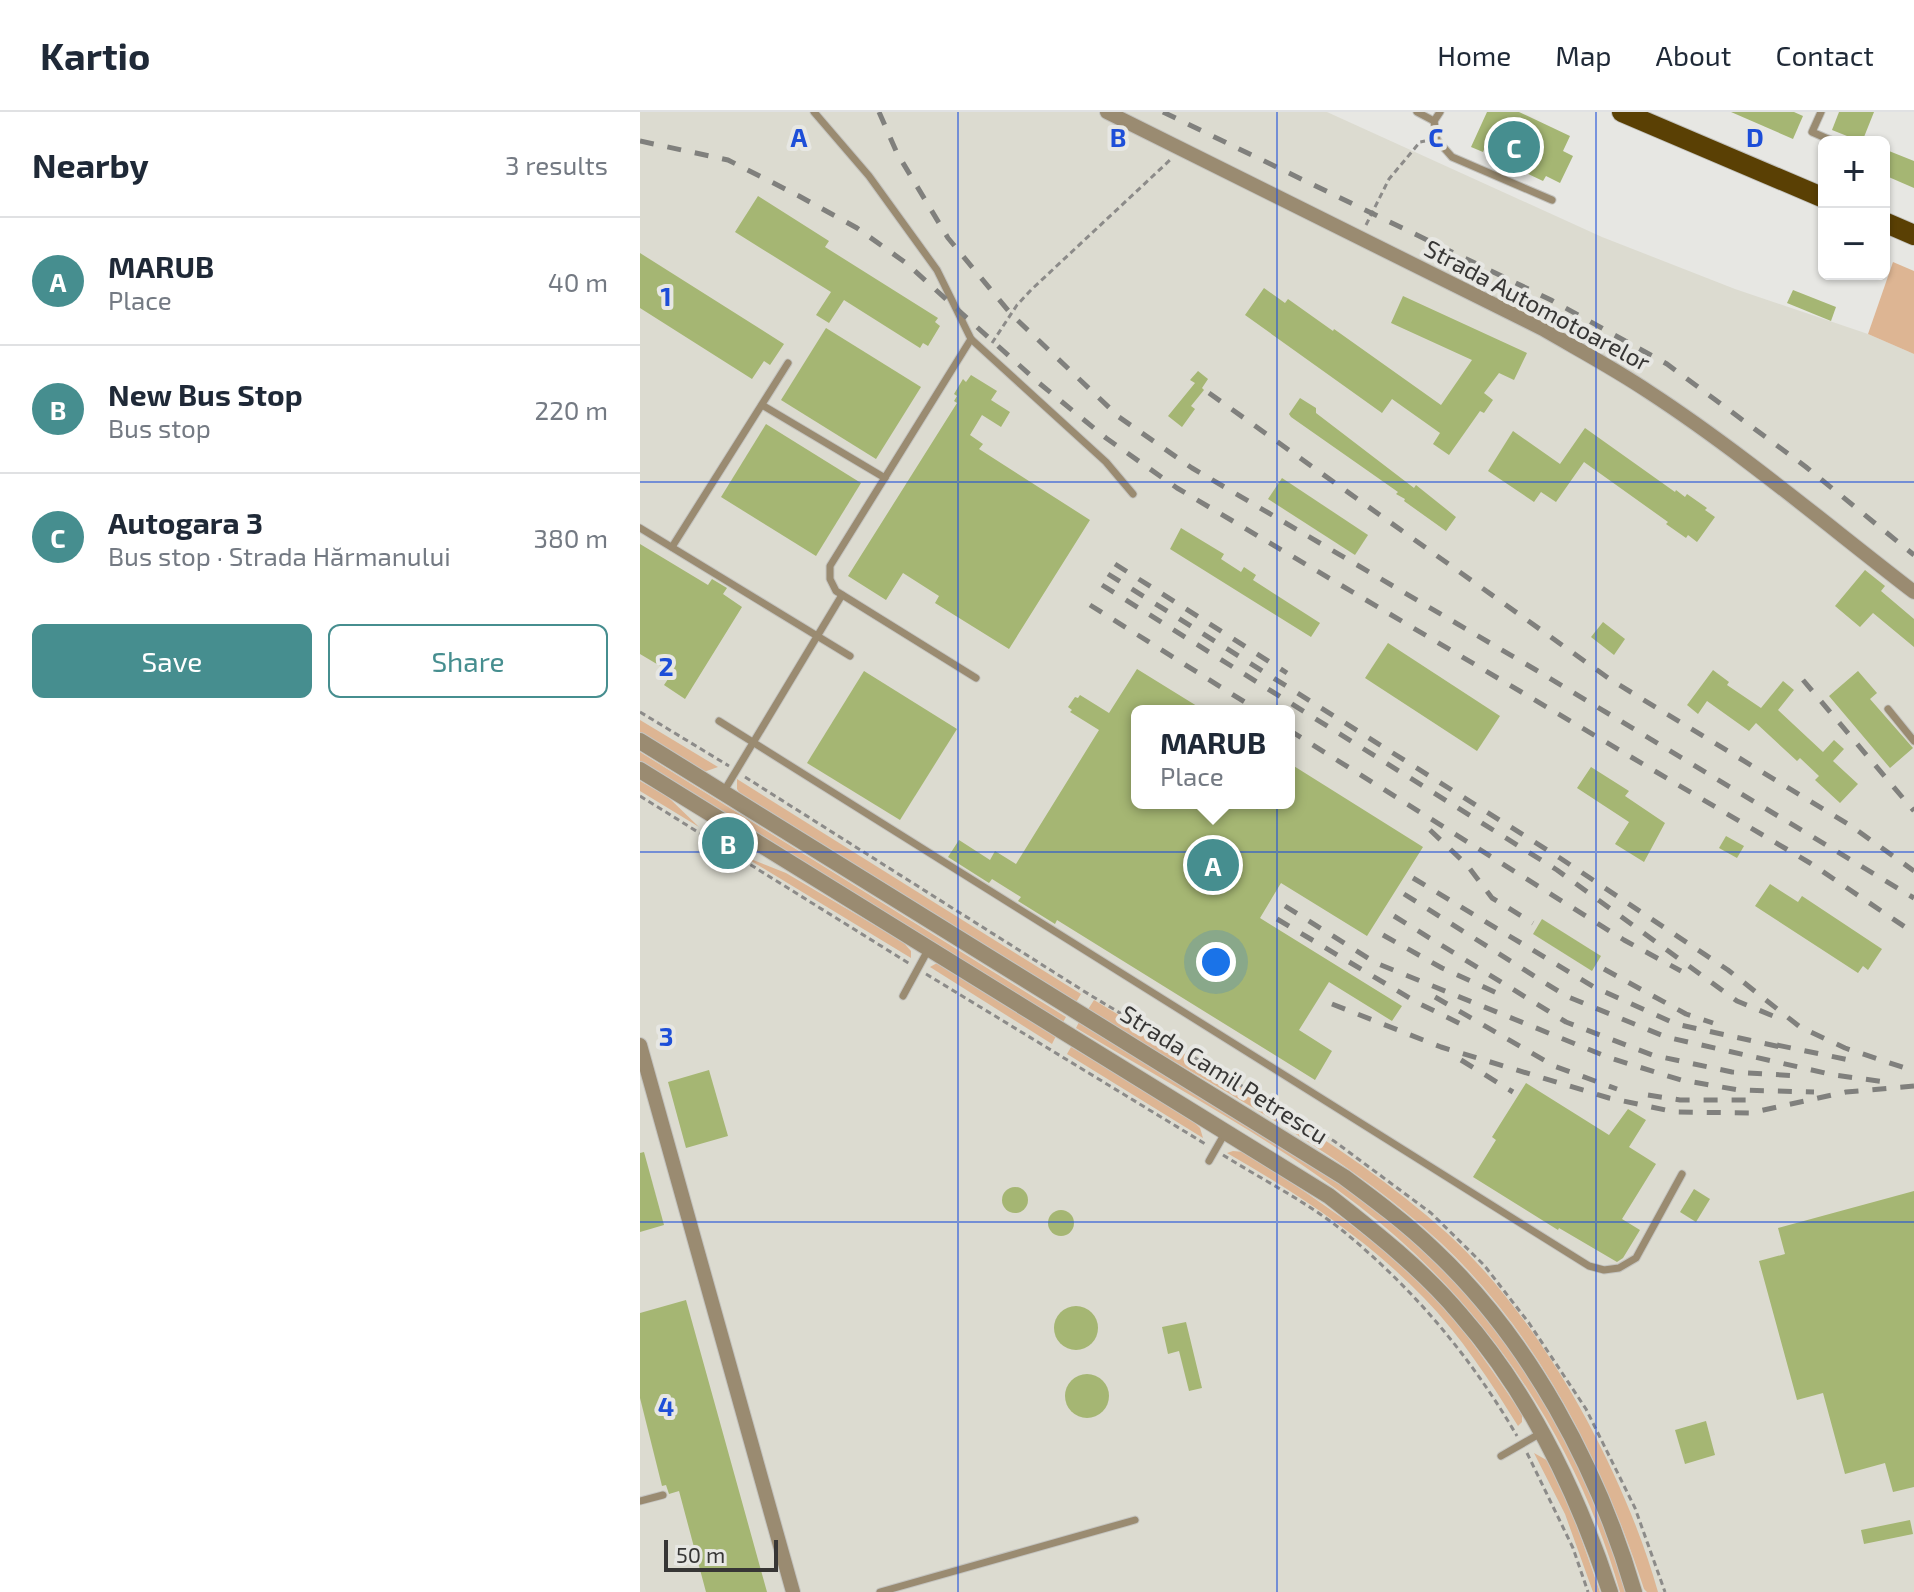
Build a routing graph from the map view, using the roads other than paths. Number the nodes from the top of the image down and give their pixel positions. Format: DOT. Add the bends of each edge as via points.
graph roads {
  1 [pos="814,112"];
  2 [pos="1107,112"];
  3 [pos="1417,112"];
  4 [pos="1440,112"];
  5 [pos="1622,112"];
  6 [pos="1818,113"];
  7 [pos="1434,121"];
  8 [pos="1821,136"];
  9 [pos="1818,195"];
  10 [pos="1552,200"];
  11 [pos="1890,225"];
  12 [pos="1914,235"];
  13 [pos="971,339"];
  14 [pos="788,363"];
  15 [pos="762,405"];
  16 [pos="885,478"];
  17 [pos="1133,494"];
  18 [pos="640,528"];
  19 [pos="672,547"];
  20 [pos="1914,592"];
  21 [pos="842,595"];
  22 [pos="818,635"];
  23 [pos="850,656"];
  24 [pos="976,678"];
  25 [pos="1888,709"];
  26 [pos="719,721"];
  27 [pos="640,741"];
  28 [pos="1914,741"];
  29 [pos="752,742"];
  30 [pos="640,770"];
  31 [pos="723,793"];
  32 [pos="929,948"];
  33 [pos="903,996"];
  34 [pos="640,1045"];
  35 [pos="1226,1131"];
  36 [pos="1209,1161"];
  37 [pos="1682,1174"];
  38 [pos="1541,1433"];
  39 [pos="1501,1456"];
  40 [pos="663,1495"];
  41 [pos="640,1501"];
  42 [pos="1135,1520"];
  43 [pos="793,1592"];
  44 [pos="880,1592"];
  45 [pos="1610,1592"];
  46 [pos="1634,1592"];
  1 -- 13 [label="lane" via="869,176 937,270"];
  2 -- 20 [label="street, Strada Automotoarelor" via="1543,329 1649,392"];
  3 -- 7 [label="lane"];
  4 -- 7 [label="lane"];
  5 -- 9 [label="main road"];
  6 -- 8 [label="lane" via="1812,132"];
  7 -- 10 [label="lane" via="1437,140 1452,157"];
  11 -- 12 [label="main road"];
  13 -- 16 [label="lane"];
  13 -- 17 [label="lane" via="1106,462"];
  14 -- 15 [label="lane"];
  15 -- 16 [label="lane"];
  15 -- 19 [label="lane"];
  16 -- 21 [label="lane" via="830,566 830,579"];
  18 -- 19 [label="lane"];
  19 -- 22 [label="lane"];
  21 -- 22 [label="lane"];
  21 -- 24 [label="lane"];
  22 -- 23 [label="lane"];
  22 -- 29 [label="lane"];
  25 -- 28 [label="lane"];
  26 -- 29 [label="lane"];
  27 -- 31 [label="street, Strada Camil Petrescu"];
  29 -- 31 [label="lane"];
  29 -- 37 [label="lane" via="1589,1266 1619,1268 1636,1258"];
  30 -- 32 [label="street, Strada Camil Petrescu"];
  31 -- 46 [label="street, Strada Camil Petrescu" via="1344,1177 1436,1251 1492,1316 1549,1396 1601,1497"];
  32 -- 33 [label="lane"];
  32 -- 35 [label="street, Strada Camil Petrescu"];
  34 -- 43 [label="street"];
  35 -- 36 [label="lane"];
  35 -- 38 [label="street, Strada Camil Petrescu" via="1329,1196 1418,1269 1493,1356"];
  38 -- 39 [label="lane"];
  38 -- 45 [label="street, Strada Camil Petrescu" via="1577,1503"];
  40 -- 41 [label="lane"];
  42 -- 44 [label="lane"];
}
